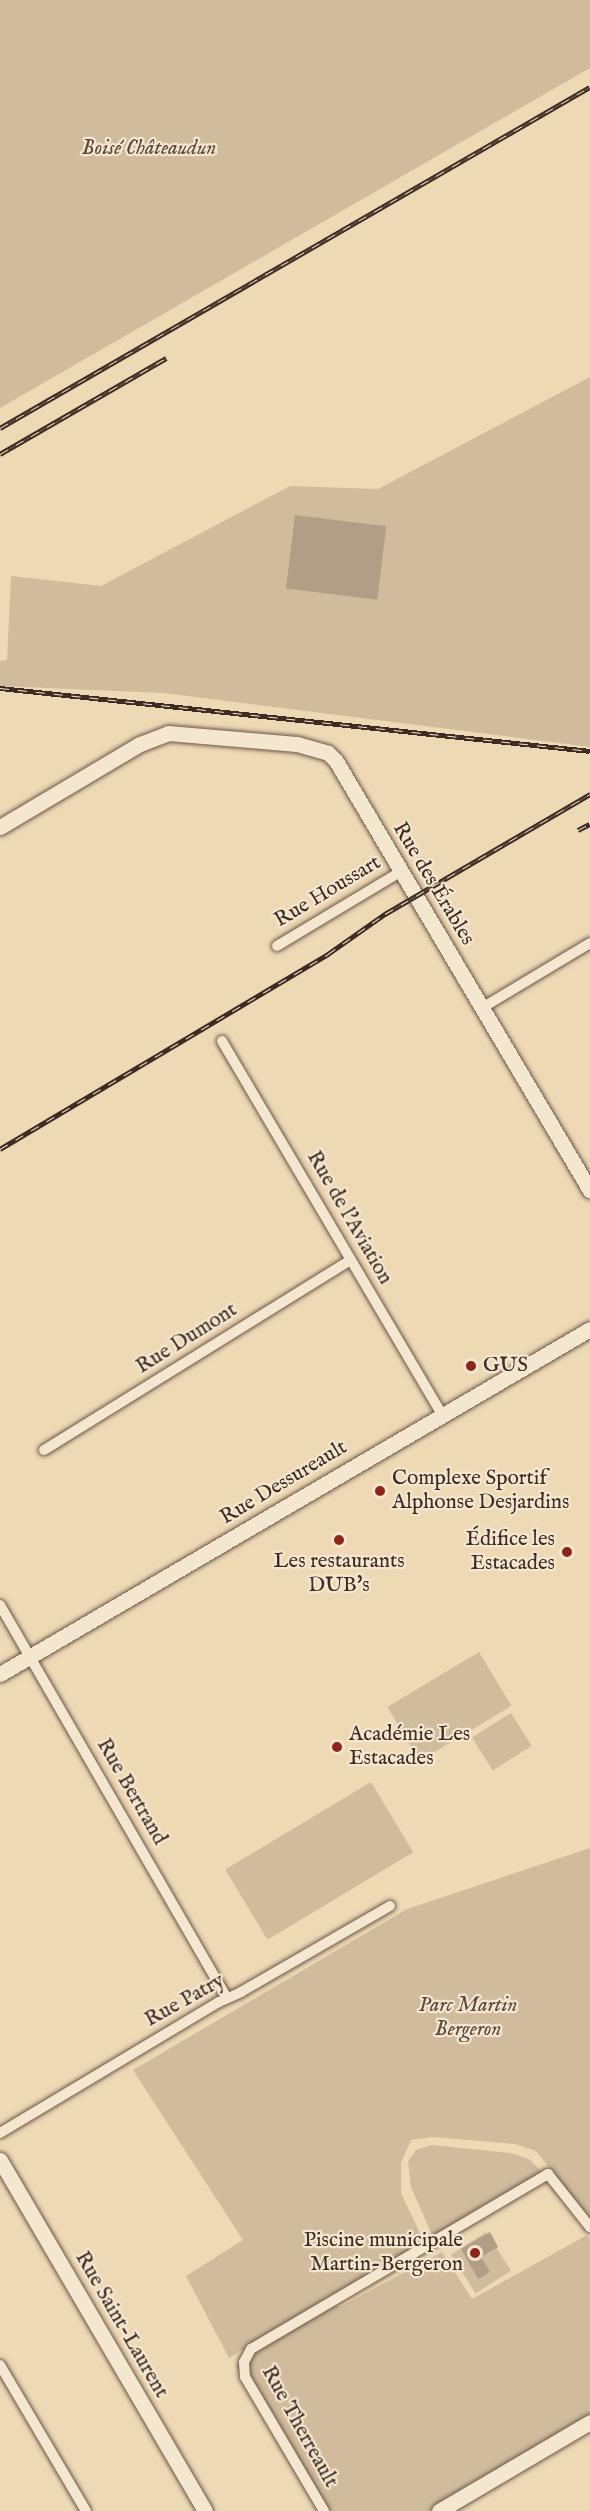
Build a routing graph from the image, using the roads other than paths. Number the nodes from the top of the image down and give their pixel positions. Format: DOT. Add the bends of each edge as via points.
graph roads {
  1 [pos="0,827"];
  2 [pos="400,872"];
  3 [pos="590,943"];
  4 [pos="277,946"];
  5 [pos="482,1008"];
  6 [pos="222,1041"];
  7 [pos="590,1191"];
  8 [pos="350,1260"];
  9 [pos="590,1329"];
  10 [pos="442,1415"];
  11 [pos="44,1450"];
  12 [pos="0,1605"];
  13 [pos="30,1657"];
  14 [pos="0,1674"];
  15 [pos="390,1906"];
  16 [pos="227,1998"];
  17 [pos="0,2133"];
  18 [pos="0,2160"];
  19 [pos="590,2227"];
  20 [pos="0,2365"];
  21 [pos="590,2422"];
  22 [pos="86,2511"];
  23 [pos="206,2511"];
  24 [pos="324,2511"];
  25 [pos="439,2511"];
  1 -- 2 [label="street, Rue des Érables" via="154,737 168,733 297,744 328,753 336,761"];
  2 -- 4 [label="street, Rue Houssart"];
  2 -- 5 [label="street, Rue des Érables"];
  3 -- 5 [label="street"];
  5 -- 7 [label="street, Rue des Érables"];
  6 -- 8 [label="street, Rue de l'Aviation"];
  8 -- 10 [label="street, Rue de l'Aviation"];
  8 -- 11 [label="street, Rue Dumont"];
  9 -- 10 [label="street, Rue Dessureault"];
  10 -- 13 [label="street, Rue Dessureault"];
  12 -- 13 [label="street, Rue Bertrand"];
  13 -- 14 [label="street, Rue Dessureault"];
  13 -- 16 [label="street, Rue Bertrand"];
  15 -- 16 [label="street, Rue Patry"];
  16 -- 17 [label="street, Rue Patry"];
  18 -- 23 [label="street, Rue Saint-Laurent"];
  19 -- 24 [label="street, Rue Therreault" via="548,2174 255,2345 243,2367 245,2378"];
  20 -- 22 [label="street"];
  21 -- 25 [label="street"];
}
